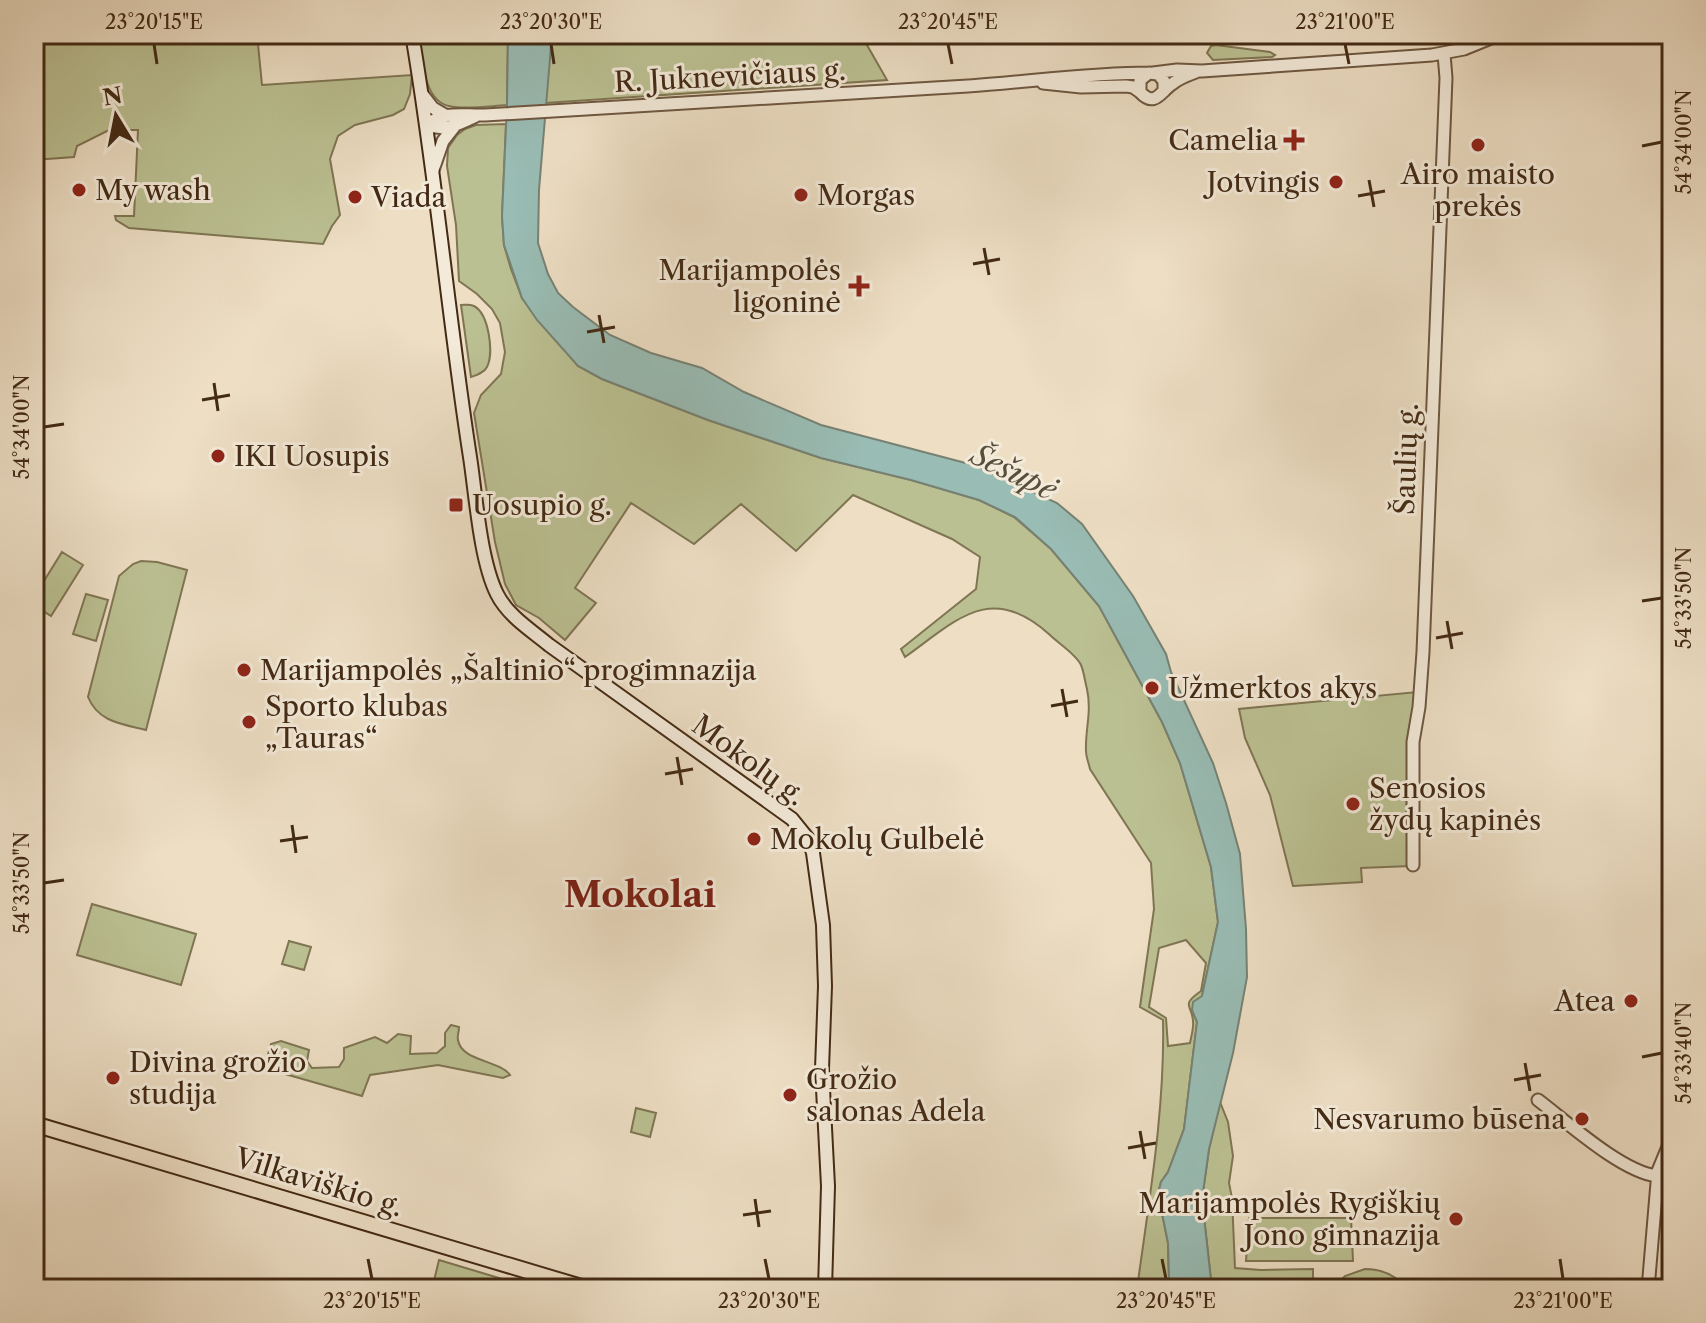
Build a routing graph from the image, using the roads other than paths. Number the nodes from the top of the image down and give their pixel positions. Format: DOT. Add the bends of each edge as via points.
graph roads {
  1 [pos="412,34"];
  2 [pos="1501,34"];
  3 [pos="1444,54"];
  4 [pos="1197,72"];
  5 [pos="1151,73"];
  6 [pos="1034,82"];
  7 [pos="1164,91"];
  8 [pos="1140,92"];
  9 [pos="423,95"];
  10 [pos="445,115"];
  11 [pos="480,115"];
  12 [pos="427,125"];
  13 [pos="454,127"];
  14 [pos="433,170"];
  15 [pos="1413,865"];
  16 [pos="1538,1100"];
  17 [pos="34,1124"];
  18 [pos="1672,1137"];
  19 [pos="1657,1176"];
  20 [pos="588,1289"];
  21 [pos="825,1289"];
  22 [pos="1648,1289"];
  1 -- 9 [label="main road, Mokolų g."];
  2 -- 3 [label="street, R. Juknevičiaus g."];
  3 -- 4 [label="street, R. Juknevičiaus g."];
  3 -- 15 [label="street, Šaulių g." via="1423,652 1413,742"];
  4 -- 5 [label="street, R. Juknevičiaus g."];
  4 -- 7 [label="street, R. Juknevičiaus g."];
  5 -- 6 [label="street, R. Juknevičiaus g."];
  5 -- 7 [label="street" via="1164,81"];
  5 -- 8 [label="street" via="1140,80"];
  6 -- 8 [label="street, R. Juknevičiaus g." via="1126,86"];
  6 -- 11 [label="street, R. Juknevičiaus g."];
  7 -- 8 [label="street" via="1152,99"];
  9 -- 10 [label="street"];
  9 -- 12 [label="main road, Mokolų g."];
  10 -- 11 [label="street, R. Juknevičiaus g."];
  10 -- 12 [label="street, R. Juknevičiaus g."];
  11 -- 13 [label="street, R. Juknevičiaus g."];
  12 -- 13 [label="street"];
  12 -- 14 [label="main road, Mokolų g."];
  13 -- 14 [label="street"];
  14 -- 21 [label="main road, Mokolų g." via="460,392 480,523 498,596 549,645 781,810 809,840 824,954"];
  16 -- 19 [label="street" via="1609,1153"];
  17 -- 20 [label="highway, Vilkaviškio g."];
  18 -- 19 [label="street"];
  19 -- 22 [label="street"];
}
